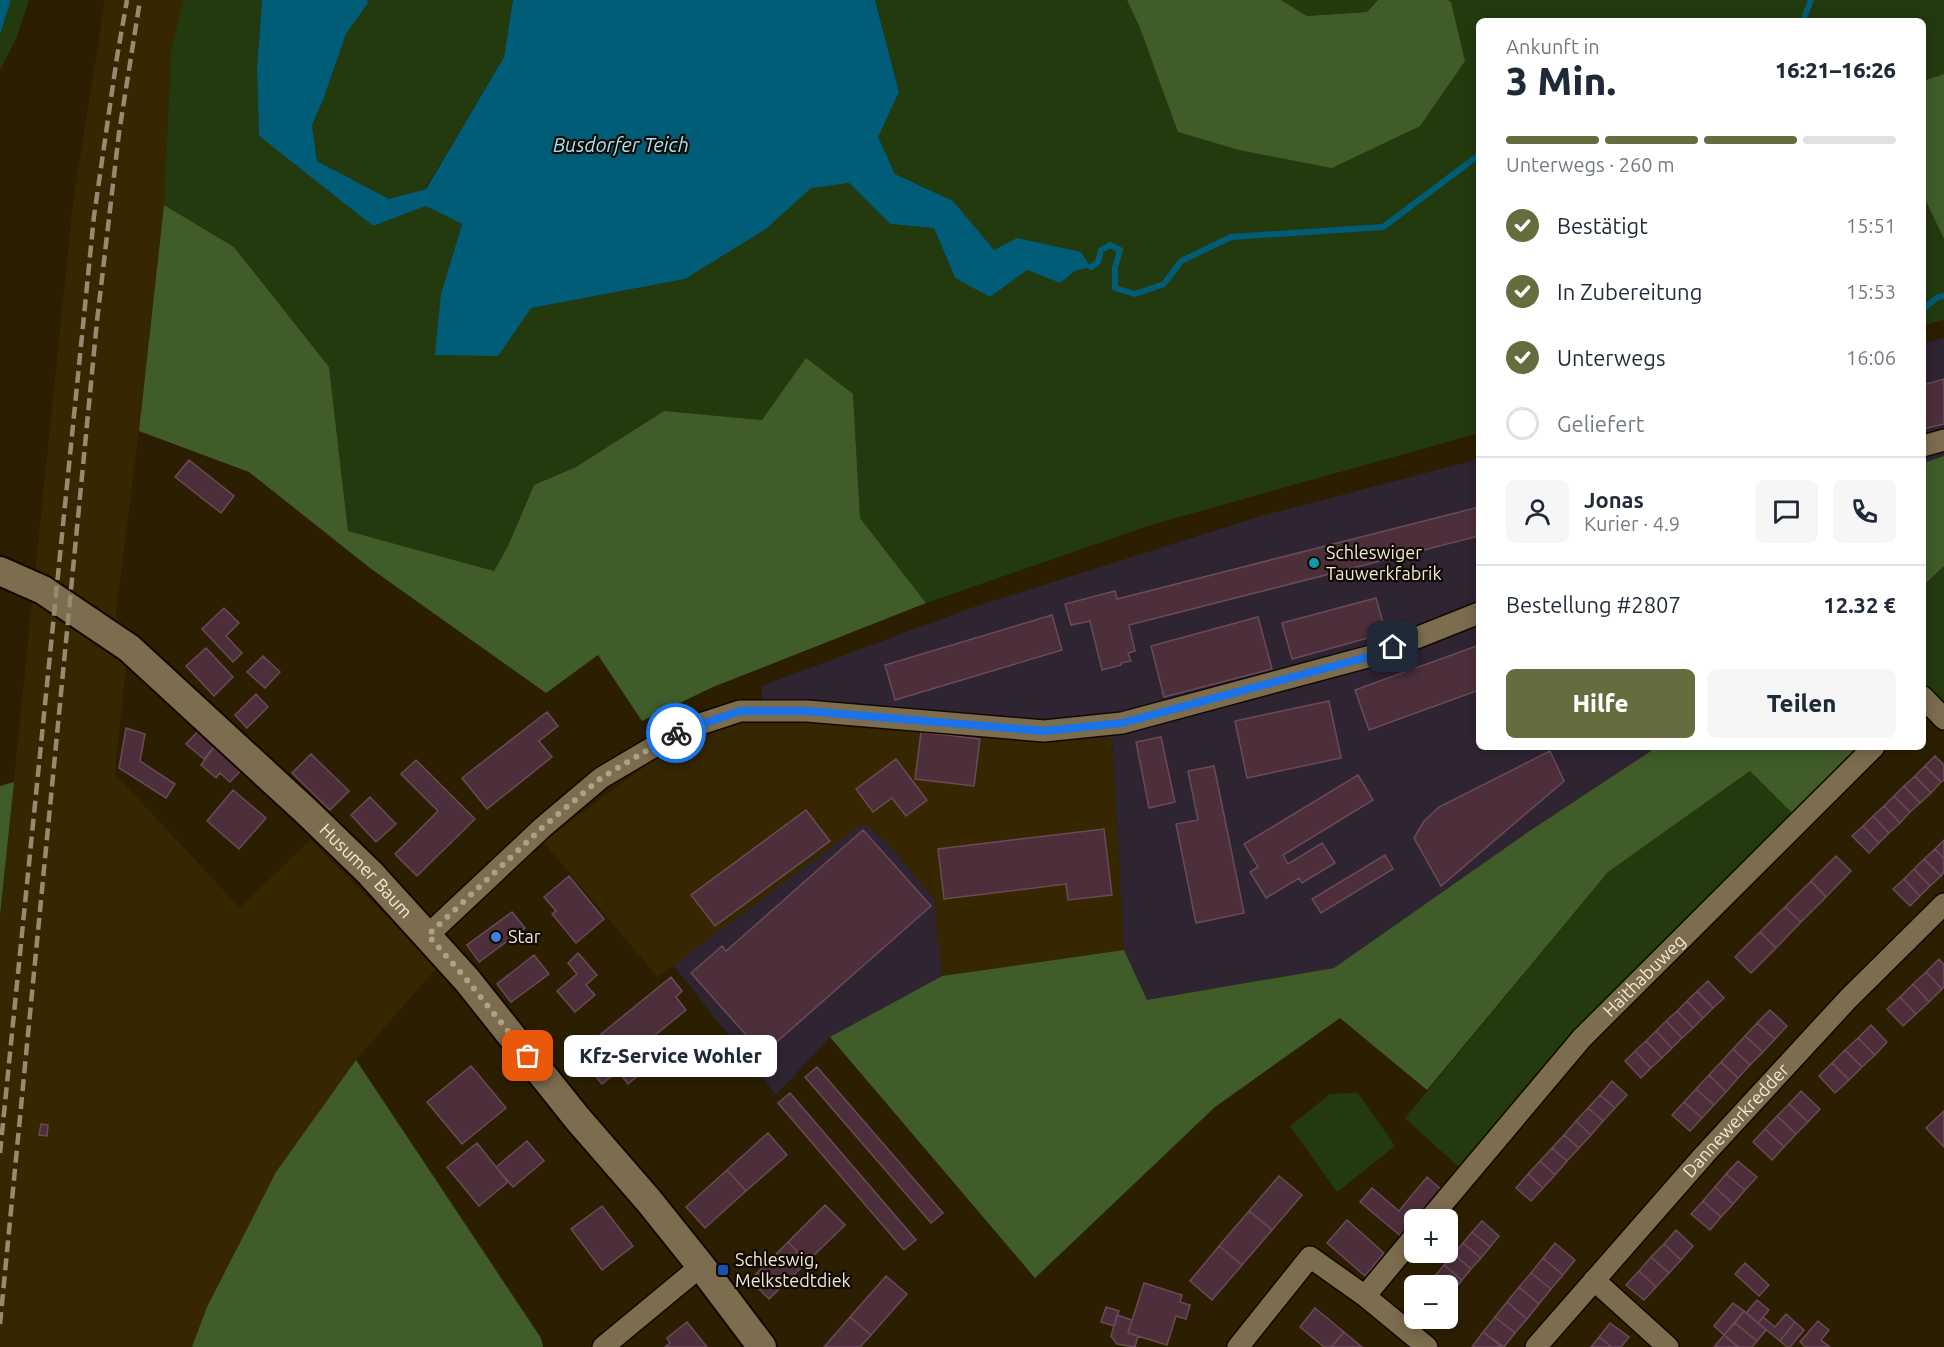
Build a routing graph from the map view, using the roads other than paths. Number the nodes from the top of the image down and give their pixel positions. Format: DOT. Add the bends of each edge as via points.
graph roads {
  1 [pos="1944,440"];
  2 [pos="1926,446"];
  3 [pos="0,571"];
  4 [pos="1476,614"];
  5 [pos="1926,700"];
  6 [pos="1944,719"];
  7 [pos="1871,750"];
  8 [pos="1944,904"];
  9 [pos="428,935"];
  10 [pos="1439,1209"];
  11 [pos="1404,1249"];
  12 [pos="701,1266"];
  13 [pos="1594,1280"];
  14 [pos="1365,1296"];
  15 [pos="603,1347"];
  16 [pos="762,1347"];
  17 [pos="1238,1347"];
  18 [pos="1427,1347"];
  19 [pos="1536,1347"];
  20 [pos="1668,1347"];
  1 -- 2 [label="street"];
  3 -- 9 [label="street, Husumer Baum" via="43,590 129,648 306,811"];
  4 -- 9 [label="street" via="1371,656 1122,723 1044,731 807,711 740,711 682,730 601,778"];
  5 -- 6 [label="street"];
  7 -- 10 [label="street, Haithabuweg" via="1582,1038"];
  8 -- 13 [label="street, Dannewerkredder" via="1848,999"];
  9 -- 12 [label="street, Husumer Baum"];
  11 -- 14 [label="street"];
  12 -- 15 [label="street"];
  12 -- 16 [label="street, Husumer Baum"];
  13 -- 19 [label="street, Dannewerkredder"];
  13 -- 20 [label="street"];
  14 -- 17 [label="street" via="1310,1257"];
  14 -- 18 [label="street"];
}
